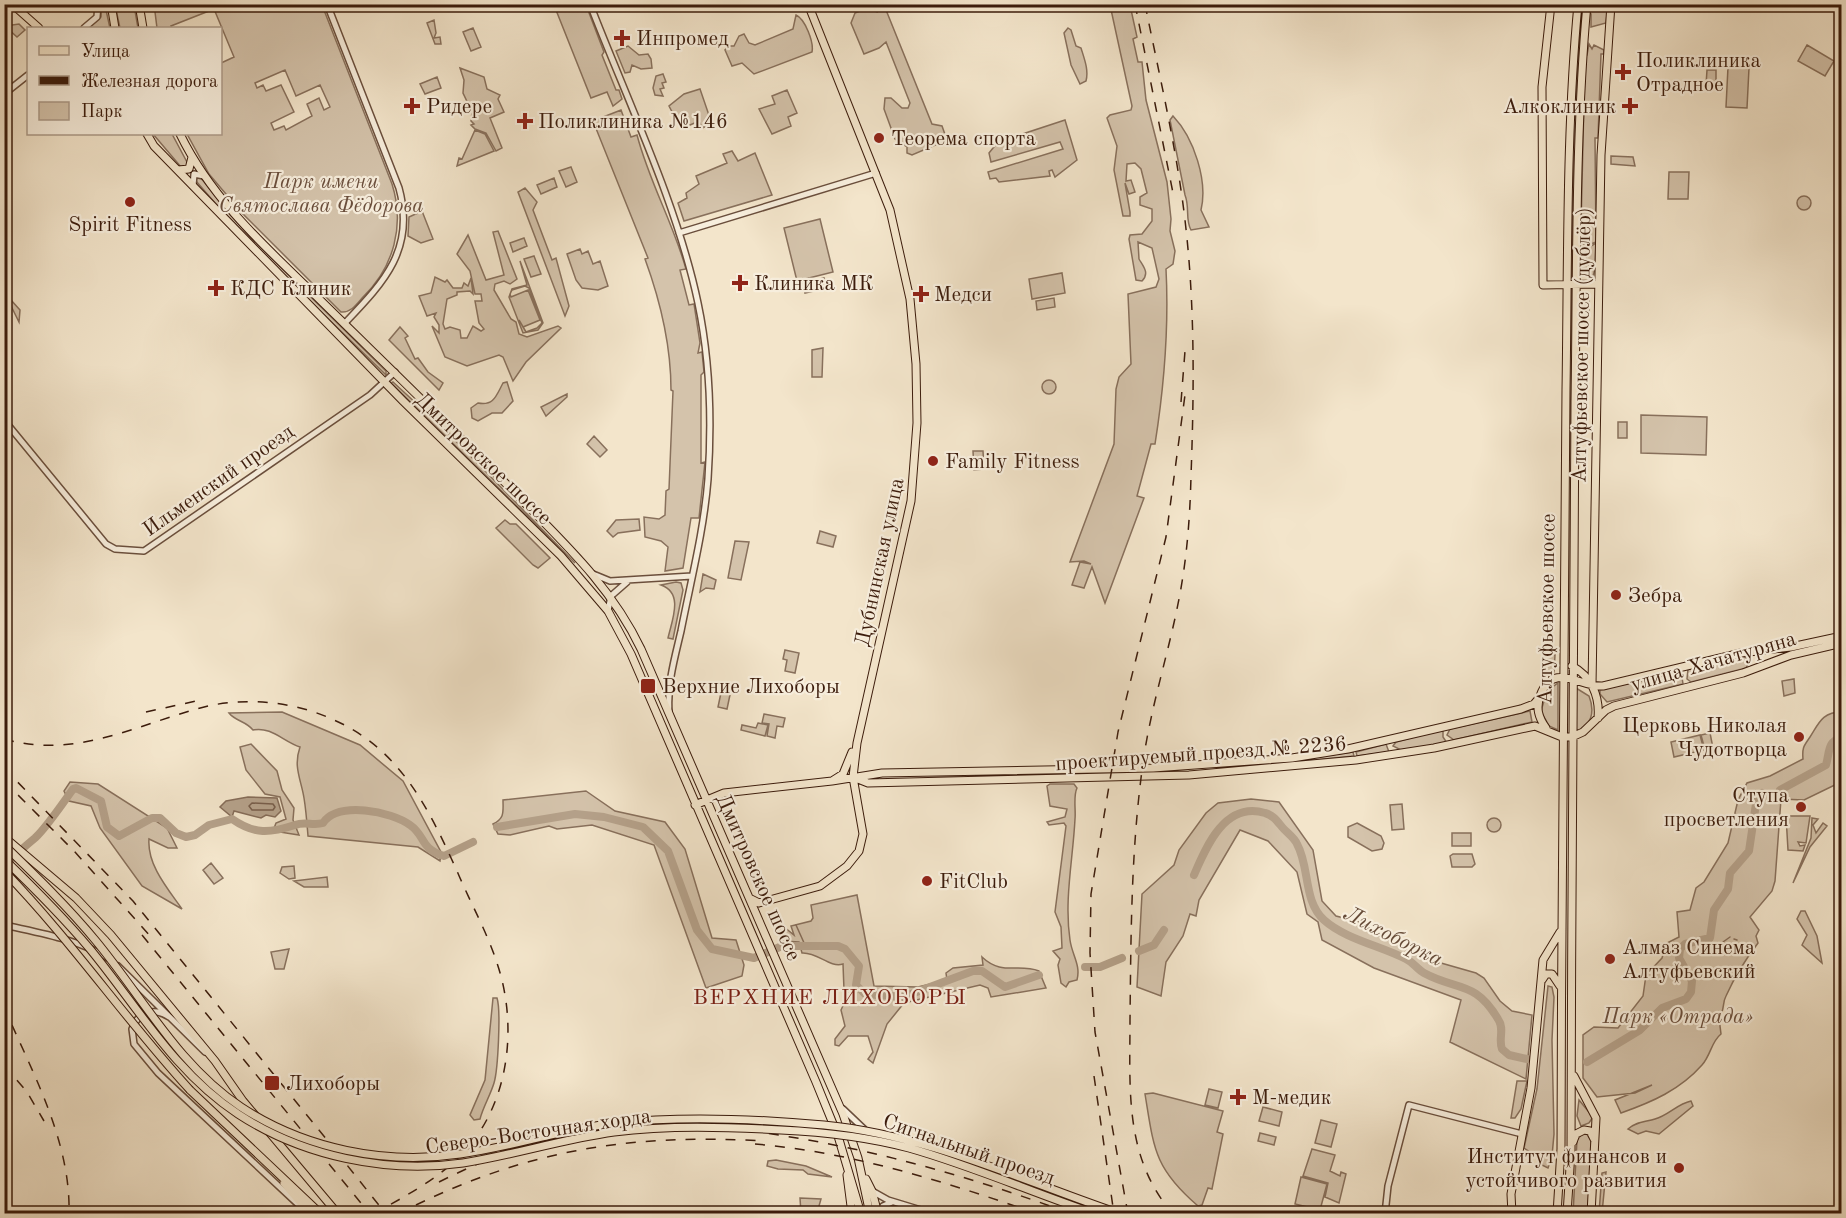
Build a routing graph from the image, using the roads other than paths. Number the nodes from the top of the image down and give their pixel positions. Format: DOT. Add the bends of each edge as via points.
graph roads {
  1 [pos="12,4"];
  2 [pos="98,4"];
  3 [pos="109,4"];
  4 [pos="139,4"];
  5 [pos="327,4"];
  6 [pos="590,4"];
  7 [pos="808,4"];
  8 [pos="1551,4"];
  9 [pos="1578,4"];
  10 [pos="1611,4"];
  11 [pos="1588,6"];
  12 [pos="114,25"];
  13 [pos="38,27"];
  14 [pos="85,27"];
  15 [pos="143,27"];
  16 [pos="27,76"];
  17 [pos="4,94"];
  18 [pos="146,135"];
  19 [pos="176,135"];
  20 [pos="180,135"];
  21 [pos="191,158"];
  22 [pos="176,168"];
  23 [pos="876,173"];
  24 [pos="205,177"];
  25 [pos="195,189"];
  26 [pos="679,233"];
  27 [pos="1568,283"];
  28 [pos="1577,283"];
  29 [pos="1598,284"];
  30 [pos="344,324"];
  31 [pos="394,372"];
  32 [pos="385,383"];
  33 [pos="4,420"];
  34 [pos="593,574"];
  35 [pos="692,576"];
  36 [pos="631,580"];
  37 [pos="611,596"];
  38 [pos="608,610"];
  39 [pos="1842,636"];
  40 [pos="1842,644"];
  41 [pos="1593,661"];
  42 [pos="1575,668"];
  43 [pos="1561,678"];
  44 [pos="1572,678"];
  45 [pos="1592,686"];
  46 [pos="1540,697"];
  47 [pos="669,714"];
  48 [pos="1598,718"];
  49 [pos="1548,731"];
  50 [pos="1562,737"];
  51 [pos="1572,737"];
  52 [pos="1562,746"];
  53 [pos="852,760"];
  54 [pos="871,774"];
  55 [pos="853,777"];
  56 [pos="832,781"];
  57 [pos="868,783"];
  58 [pos="856,792"];
  59 [pos="706,798"];
  60 [pos="695,805"];
  61 [pos="4,837"];
  62 [pos="4,845"];
  63 [pos="4,859"];
  64 [pos="4,871"];
  65 [pos="751,899"];
  66 [pos="765,900"];
  67 [pos="759,917"];
  68 [pos="4,925"];
  69 [pos="1561,930"];
  70 [pos="1541,982"];
  71 [pos="1562,991"];
  72 [pos="169,1017"];
  73 [pos="210,1055"];
  74 [pos="1571,1062"];
  75 [pos="837,1100"];
  76 [pos="1522,1134"];
  77 [pos="1595,1142"];
  78 [pos="1571,1152"];
  79 [pos="844,1154"];
  80 [pos="268,1162"];
  81 [pos="861,1168"];
  82 [pos="872,1191"];
  83 [pos="894,1202"];
  84 [pos="309,1214"];
  85 [pos="321,1214"];
  86 [pos="338,1214"];
  87 [pos="852,1214"];
  88 [pos="861,1214"];
  89 [pos="870,1214"];
  90 [pos="879,1214"];
  91 [pos="934,1214"];
  92 [pos="1096,1214"];
  93 [pos="1101,1214"];
  94 [pos="1121,1214"];
  95 [pos="1385,1214"];
  96 [pos="1512,1214"];
  97 [pos="1557,1214"];
  98 [pos="1567,1214"];
  99 [pos="1591,1214"];
  1 -- 13 [label="main road"];
  2 -- 14 [label="street" via="97,17"];
  3 -- 12 [label="main road"];
  4 -- 15 [label="main road"];
  5 -- 30 [label="street" via="399,188 404,212 399,248 390,272"];
  6 -- 26 [label="street"];
  7 -- 23 [label="main road, Дубнинская улица"];
  8 -- 27 [label="main road, Алтуфьевское шоссе (дублёр)" via="1542,87 1543,285"];
  9 -- 27 [label="main road, Алтуфьевское шоссе" via="1572,83"];
  10 -- 29 [label="main road, Алтуфьевское шоссе (дублёр)" via="1602,106"];
  11 -- 28 [label="main road, Алтуфьевское шоссе" via="1581,84"];
  16 -- 17 [label="street"];
  18 -- 22 [label="main road, Дмитровское шоссе"];
  19 -- 21 [label="main road"];
  20 -- 21 [label="main road"];
  21 -- 22 [label="main road" via="186,171"];
  21 -- 24 [label="main road, Дмитровское шоссе"];
  22 -- 25 [label="main road, Дмитровское шоссе"];
  23 -- 26 [label="street"];
  23 -- 53 [label="main road, Дубнинская улица" via="894,225 908,290 918,406 915,468 905,532"];
  24 -- 25 [label="street" via="198,173 193,176"];
  24 -- 30 [label="main road, Дмитровское шоссе" via="253,235"];
  25 -- 32 [label="main road, Дмитровское шоссе"];
  26 -- 35 [label="street" via="699,309 709,403 708,481"];
  27 -- 28 [label="main road"];
  27 -- 43 [label="main road, Алтуфьевское шоссе"];
  28 -- 29 [label="main road"];
  28 -- 42 [label="main road, Алтуфьевское шоссе"];
  29 -- 41 [label="main road, Алтуфьевское шоссе (дублёр)"];
  30 -- 31 [label="main road, Дмитровское шоссе"];
  31 -- 32 [label="street"];
  31 -- 34 [label="main road, Дмитровское шоссе"];
  32 -- 33 [label="street, Ильменский проезд" via="144,551 108,546"];
  32 -- 38 [label="main road, Дмитровское шоссе" via="561,556"];
  34 -- 36 [label="street" via="605,580"];
  34 -- 37 [label="main road, Дмитровское шоссе"];
  35 -- 36 [label="street"];
  35 -- 47 [label="street" via="670,685"];
  36 -- 37 [label="street"];
  37 -- 38 [label="street"];
  37 -- 47 [label="main road, Дмитровское шоссе" via="629,623"];
  38 -- 60 [label="main road, Дмитровское шоссе" via="631,654"];
  39 -- 45 [label="main road, улица Хачатуряна" via="1741,653"];
  40 -- 48 [label="main road, улица Хачатуряна" via="1614,706"];
  41 -- 42 [label="main road" via="1588,669"];
  41 -- 45 [label="main road, Алтуфьевское шоссе (дублёр)"];
  42 -- 44 [label="main road, Алтуфьевское шоссе"];
  42 -- 45 [label="main road"];
  43 -- 44 [label="main road"];
  43 -- 46 [label="main road, проектируемый проезд № 2236" via="1546,685"];
  43 -- 50 [label="main road, Алтуфьевское шоссе"];
  44 -- 45 [label="main road"];
  44 -- 51 [label="main road, Алтуфьевское шоссе"];
  45 -- 48 [label="main road"];
  46 -- 49 [label="main road" via="1538,714"];
  46 -- 54 [label="main road, проектируемый проезд № 2236" via="1521,709 1292,758 1153,768"];
  47 -- 59 [label="main road, Дмитровское шоссе"];
  48 -- 51 [label="main road, улица Хачатуряна"];
  49 -- 50 [label="main road"];
  49 -- 52 [label="main road"];
  49 -- 57 [label="main road, проектируемый проезд № 2236" via="1535,726 1377,757 1258,770 1152,777"];
  50 -- 51 [label="main road"];
  50 -- 52 [label="main road, Алтуфьевское шоссе"];
  51 -- 74 [label="main road, Алтуфьевское шоссе"];
  52 -- 69 [label="main road, Алтуфьевское шоссе"];
  53 -- 54 [label="main road" via="858,769"];
  53 -- 55 [label="main road"];
  53 -- 56 [label="main road" via="843,774"];
  54 -- 55 [label="main road, проектируемый проезд № 2236"];
  55 -- 56 [label="main road, проектируемый проезд № 2236"];
  55 -- 57 [label="main road, проектируемый проезд № 2236"];
  55 -- 58 [label="main road"];
  56 -- 59 [label="main road, проектируемый проезд № 2236" via="742,790"];
  57 -- 58 [label="main road"];
  58 -- 66 [label="main road" via="863,840 852,859 820,886"];
  59 -- 60 [label="main road, проектируемый проезд № 2236"];
  59 -- 65 [label="main road, Дмитровское шоссе"];
  60 -- 79 [label="main road, Дмитровское шоссе"];
  61 -- 73 [label="main road" via="76,898"];
  62 -- 94 [label="main road, Северо-Восточная хорда, bridge" via="89,933 160,1026 214,1086 273,1125 314,1142 352,1152 418,1158 460,1154 615,1123 826,1125 874,1132 946,1151"];
  63 -- 92 [label="main road, Северо-Восточная хорда, bridge" via="89,948 166,1048 210,1094 254,1123 311,1149 350,1160 418,1166 460,1163 617,1132 678,1128 825,1132 916,1150"];
  64 -- 80 [label="main road, bridge" via="82,958 190,1090"];
  65 -- 66 [label="main road" via="757,903"];
  65 -- 67 [label="main road, Дмитровское шоссе"];
  66 -- 67 [label="main road"];
  67 -- 75 [label="main road, Дмитровское шоссе"];
  68 -- 72 [label="street" via="51,935 105,956"];
  69 -- 70 [label="main road" via="1543,960"];
  69 -- 71 [label="main road, Алтуфьевское шоссе"];
  70 -- 71 [label="main road" via="1546,974 1552,974"];
  70 -- 76 [label="main road" via="1531,1088"];
  71 -- 97 [label="main road, Алтуфьевское шоссе"];
  72 -- 73 [label="street"];
  72 -- 84 [label="street" via="154,1011 140,1016 132,1029 134,1044 206,1120"];
  73 -- 86 [label="main road"];
  74 -- 77 [label="main road" via="1576,1085 1595,1112"];
  74 -- 78 [label="main road, Алтуфьевское шоссе"];
  75 -- 81 [label="main road, Дмитровское шоссе"];
  75 -- 93 [label="street, Сигнальный проезд" via="854,1122 878,1136 946,1155"];
  76 -- 95 [label="street" via="1408,1105"];
  76 -- 96 [label="main road" via="1511,1194"];
  77 -- 78 [label="main road" via="1590,1131 1581,1131 1573,1139"];
  77 -- 99 [label="main road"];
  78 -- 98 [label="main road, Алтуфьевское шоссе"];
  79 -- 87 [label="main road"];
  79 -- 88 [label="main road, Дмитровское шоссе"];
  80 -- 84 [label="main road"];
  80 -- 85 [label="main road"];
  81 -- 82 [label="main road"];
  81 -- 89 [label="main road, Дмитровское шоссе"];
  82 -- 83 [label="street"];
  82 -- 90 [label="main road"];
  83 -- 90 [label="street" via="886,1204"];
  83 -- 91 [label="street"];
}
